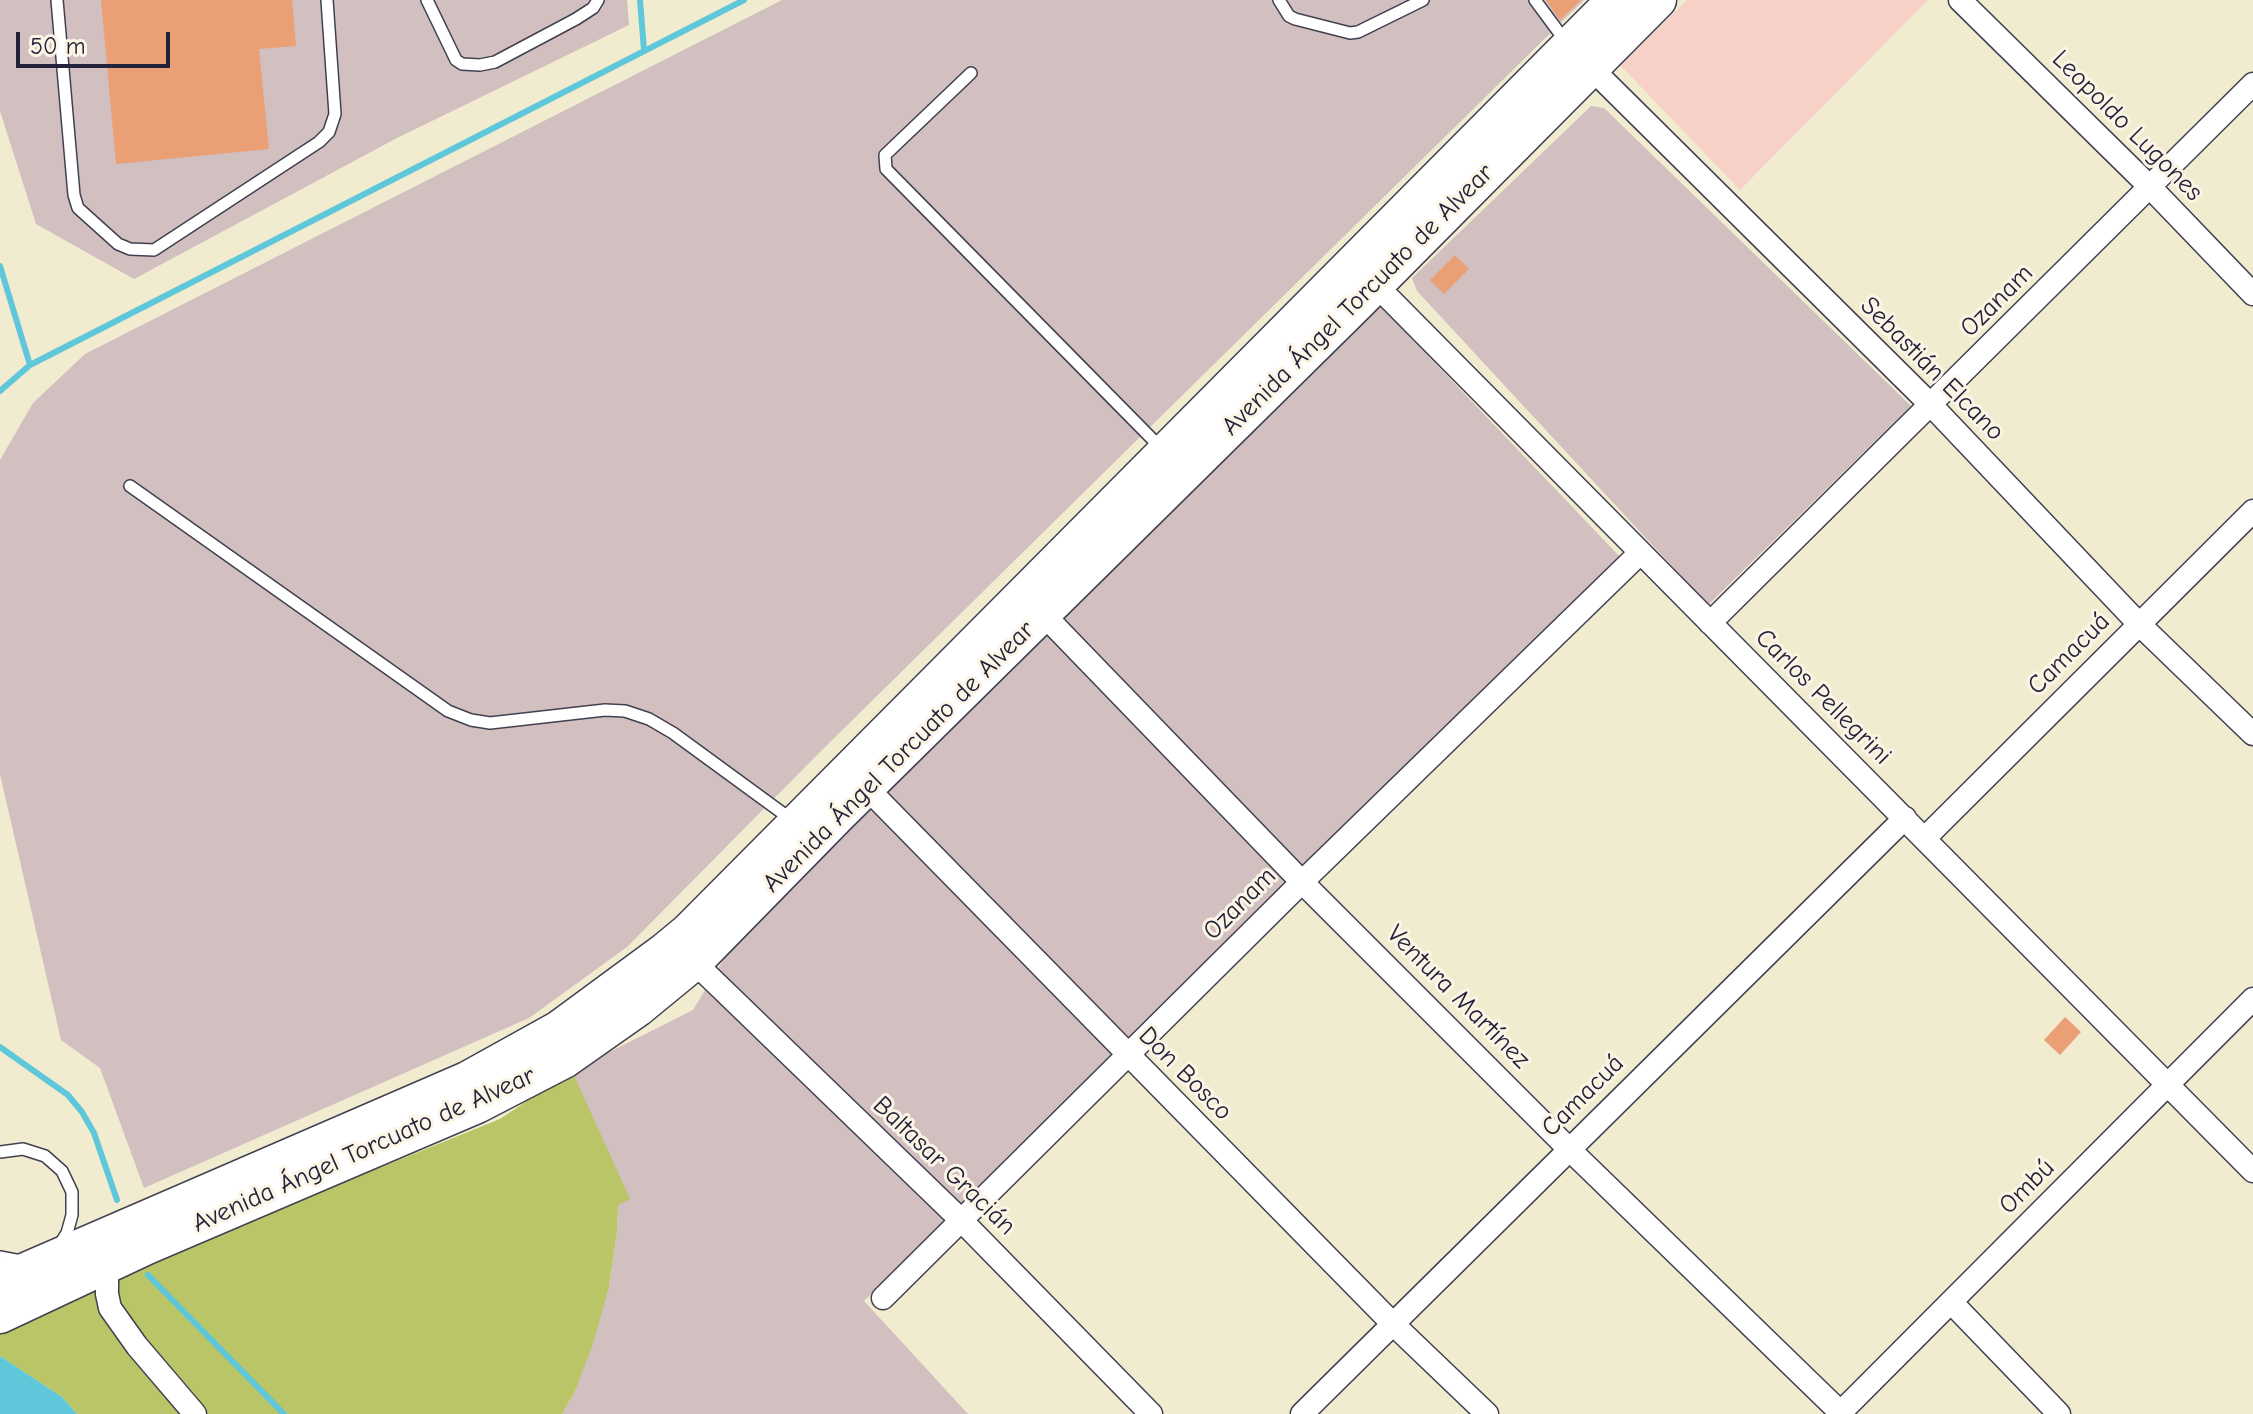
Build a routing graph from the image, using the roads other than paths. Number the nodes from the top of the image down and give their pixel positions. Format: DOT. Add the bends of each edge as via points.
graph roads {
  1 [pos="57,0"];
  2 [pos="327,0"];
  3 [pos="427,0"];
  4 [pos="598,0"];
  5 [pos="1279,0"];
  6 [pos="1423,0"];
  7 [pos="1535,0"];
  8 [pos="1615,0"];
  9 [pos="1658,0"];
  10 [pos="1960,0"];
  11 [pos="1579,57"];
  12 [pos="971,73"];
  13 [pos="2253,84"];
  14 [pos="2150,187"];
  15 [pos="1365,273"];
  16 [pos="2253,294"];
  17 [pos="1932,406"];
  18 [pos="1165,452"];
  19 [pos="130,486"];
  20 [pos="2253,511"];
  21 [pos="1640,553"];
  22 [pos="1043,614"];
  23 [pos="1710,623"];
  24 [pos="2139,624"];
  25 [pos="2253,734"];
  26 [pos="857,778"];
  27 [pos="1905,818"];
  28 [pos="795,823"];
  29 [pos="1925,838"];
  30 [pos="1302,882"];
  31 [pos="694,962"];
  32 [pos="2253,999"];
  33 [pos="1127,1056"];
  34 [pos="2169,1085"];
  35 [pos="1569,1149"];
  36 [pos="0,1152"];
  37 [pos="2253,1171"];
  38 [pos="962,1221"];
  39 [pos="0,1257"];
  40 [pos="44,1261"];
  41 [pos="107,1264"];
  42 [pos="0,1282"];
  43 [pos="883,1298"];
  44 [pos="1951,1302"];
  45 [pos="0,1315"];
  46 [pos="1393,1324"];
  47 [pos="1840,1413"];
  48 [pos="195,1414"];
  49 [pos="1151,1414"];
  50 [pos="1302,1414"];
  51 [pos="1487,1414"];
  52 [pos="2059,1414"];
  1 -- 2 [label="lane" via="78,208 118,244 154,250 329,132 335,114"];
  3 -- 4 [label="lane" via="456,60 480,65 576,19"];
  5 -- 6 [label="lane" via="1295,19 1350,33"];
  7 -- 11 [label="lane"];
  8 -- 11 [label="main road, Avenida Ángel Torcuato de Alvear"];
  9 -- 11 [label="main road, Avenida Ángel Torcuato de Alvear"];
  10 -- 14 [label="street, Leopoldo Lugones"];
  11 -- 15 [label="main road, Avenida Ángel Torcuato de Alvear"];
  11 -- 17 [label="street, Sebastián Elcano"];
  12 -- 18 [label="lane" via="885,155 886,169"];
  13 -- 14 [label="street, Ozanam"];
  14 -- 16 [label="street, Leopoldo Lugones"];
  14 -- 17 [label="street, Ozanam"];
  15 -- 18 [label="main road, Avenida Ángel Torcuato de Alvear"];
  15 -- 21 [label="street, Carlos Pellegrini"];
  15 -- 22 [label="main road, Avenida Ángel Torcuato de Alvear"];
  17 -- 23 [label="street, Ozanam"];
  17 -- 24 [label="street, Sebastián Elcano"];
  18 -- 26 [label="main road, Avenida Ángel Torcuato de Alvear"];
  19 -- 28 [label="lane" via="448,711 490,723 625,711 673,733"];
  20 -- 24 [label="street, Camacuá"];
  21 -- 23 [label="street, Carlos Pellegrini"];
  21 -- 30 [label="street, Ozanam"];
  22 -- 26 [label="main road, Avenida Ángel Torcuato de Alvear"];
  22 -- 30 [label="street, Ventura Martínez"];
  23 -- 27 [label="street, Carlos Pellegrini"];
  24 -- 25 [label="street, Sebastián Elcano"];
  24 -- 29 [label="street, Camacuá"];
  26 -- 28 [label="main road, Avenida Ángel Torcuato de Alvear"];
  26 -- 31 [label="main road, Avenida Ángel Torcuato de Alvear"];
  26 -- 33 [label="street, Don Bosco"];
  27 -- 29 [label="street, Carlos Pellegrini"];
  27 -- 35 [label="street, Camacuá"];
  28 -- 40 [label="main road, Avenida Ángel Torcuato de Alvear" via="688,932 590,1008 521,1052"];
  29 -- 34 [label="street, Carlos Pellegrini"];
  30 -- 33 [label="street, Ozanam"];
  30 -- 35 [label="street, Ventura Martínez"];
  31 -- 38 [label="street, Baltasar Gracián"];
  31 -- 41 [label="main road, Avenida Ángel Torcuato de Alvear" via="564,1060 520,1084"];
  32 -- 34 [label="street, Ombú"];
  33 -- 38 [label="street, Ozanam"];
  33 -- 46 [label="street, Don Bosco"];
  34 -- 37 [label="street, Carlos Pellegrini"];
  34 -- 44 [label="street, Ombú"];
  35 -- 46 [label="street, Camacuá"];
  35 -- 47 [label="street, Ventura Martínez"];
  36 -- 40 [label="lane" via="23,1149 45,1156 62,1171 72,1192 67,1233"];
  38 -- 43 [label="street, Ozanam"];
  38 -- 49 [label="street, Baltasar Gracián"];
  39 -- 40 [label="lane"];
  40 -- 42 [label="main road, Avenida Ángel Torcuato de Alvear"];
  41 -- 45 [label="main road, Avenida Ángel Torcuato de Alvear"];
  41 -- 48 [label="street" via="110,1308"];
  44 -- 47 [label="street, Ombú"];
  44 -- 52 [label="street"];
  46 -- 50 [label="street, Camacuá"];
  46 -- 51 [label="street, Don Bosco"];
}
